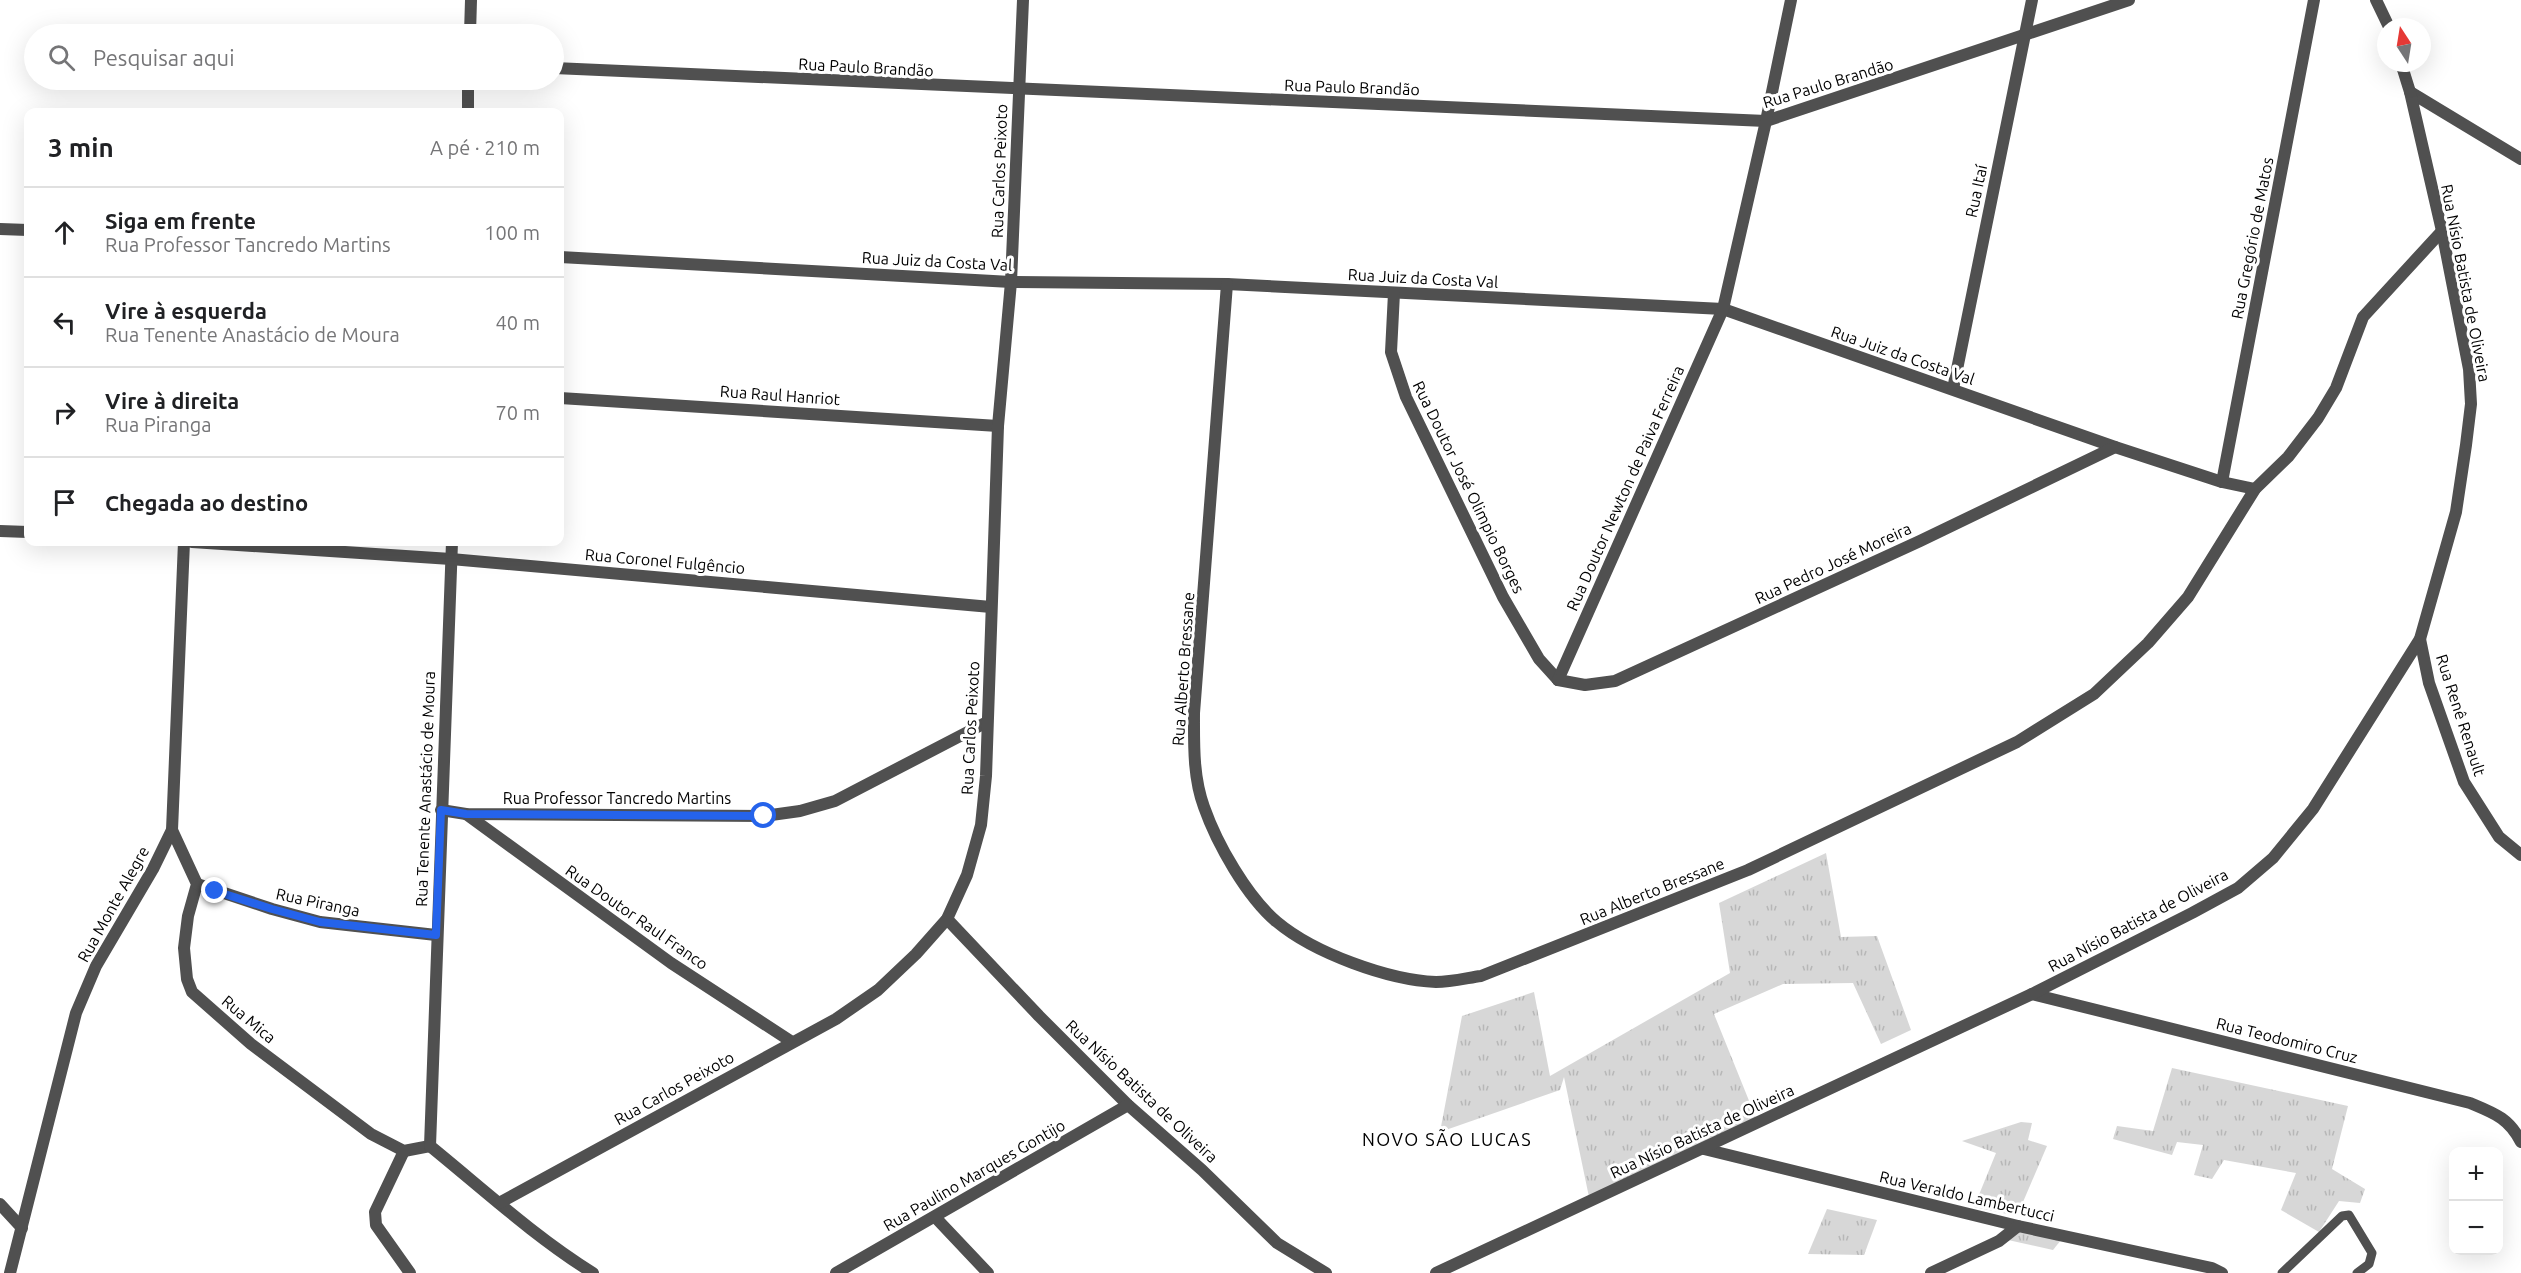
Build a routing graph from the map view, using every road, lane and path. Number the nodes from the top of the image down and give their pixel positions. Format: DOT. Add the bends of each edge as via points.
graph roads {
  1 [pos="471,0"];
  2 [pos="1023,0"];
  3 [pos="1791,0"];
  4 [pos="2032,0"];
  5 [pos="2129,0"];
  6 [pos="2314,0"];
  7 [pos="2376,0"];
  8 [pos="2385,18"];
  9 [pos="470,24"];
  10 [pos="2025,37"];
  11 [pos="564,68"];
  12 [pos="2404,72"];
  13 [pos="468,90"];
  14 [pos="1018,90"];
  15 [pos="2410,92"];
  16 [pos="468,108"];
  17 [pos="1766,121"];
  18 [pos="2521,159"];
  19 [pos="0,229"];
  20 [pos="24,230"];
  21 [pos="2442,231"];
  22 [pos="564,257"];
  23 [pos="1011,282"];
  24 [pos="1227,284"];
  25 [pos="1394,293"];
  26 [pos="1723,309"];
  27 [pos="1953,389"];
  28 [pos="564,398"];
  29 [pos="998,426"];
  30 [pos="2115,447"];
  31 [pos="2222,482"];
  32 [pos="2255,489"];
  33 [pos="0,531"];
  34 [pos="24,532"];
  35 [pos="184,546"];
  36 [pos="253,546"];
  37 [pos="452,546"];
  38 [pos="451,559"];
  39 [pos="991,607"];
  40 [pos="2420,639"];
  41 [pos="1558,680"];
  42 [pos="987,722"];
  43 [pos="441,810"];
  44 [pos="466,814"];
  45 [pos="172,831"];
  46 [pos="2521,855"];
  47 [pos="196,884"];
  48 [pos="946,919"];
  49 [pos="436,935"];
  50 [pos="2032,994"];
  51 [pos="792,1042"];
  52 [pos="1128,1105"];
  53 [pos="2521,1142"];
  54 [pos="430,1146"];
  55 [pos="1704,1149"];
  56 [pos="404,1151"];
  57 [pos="499,1203"];
  58 [pos="0,1204"];
  59 [pos="935,1217"];
  60 [pos="2018,1226"];
  61 [pos="22,1228"];
  62 [pos="10,1273"];
  63 [pos="410,1273"];
  64 [pos="593,1273"];
  65 [pos="836,1273"];
  66 [pos="988,1273"];
  67 [pos="1326,1273"];
  68 [pos="1436,1273"];
  69 [pos="1931,1273"];
  70 [pos="2222,1273"];
  71 [pos="2282,1273"];
  72 [pos="2357,1273"];
  1 -- 9 [label="street"];
  2 -- 14 [label="street, Rua Carlos Peixoto"];
  3 -- 17 [label="street, Rua Doutor Newton de Paiva Ferreira"];
  4 -- 10 [label="street, Rua Itaí"];
  5 -- 10 [label="street, Rua Paulo Brandão"];
  6 -- 31 [label="street, Rua Gregório de Matos"];
  7 -- 8 [label="street"];
  10 -- 17 [label="street, Rua Paulo Brandão"];
  10 -- 27 [label="street, Rua Itaí"];
  11 -- 14 [label="street, Rua Paulo Brandão"];
  12 -- 15 [label="street, Rua Nísio Batista de Oliveira"];
  13 -- 16 [label="street"];
  14 -- 17 [label="street, Rua Paulo Brandão"];
  14 -- 23 [label="street, Rua Carlos Peixoto"];
  15 -- 18 [label="street"];
  15 -- 21 [label="street, Rua Nísio Batista de Oliveira"];
  17 -- 26 [label="street, Rua Doutor Newton de Paiva Ferreira"];
  19 -- 20 [label="street"];
  21 -- 32 [label="street, Rua Alberto Bressane" via="2363,317 2336,388 2318,418 2288,457"];
  21 -- 40 [label="street, Rua Nísio Batista de Oliveira" via="2469,369 2471,404 2456,512"];
  22 -- 23 [label="street, Rua Juiz da Costa Val"];
  23 -- 24 [label="street, Rua Juiz da Costa Val"];
  23 -- 29 [label="street, Rua Carlos Peixoto"];
  24 -- 25 [label="street, Rua Juiz da Costa Val"];
  24 -- 32 [label="street, Rua Alberto Bressane" via="1194,713 1194,761 1204,807 1224,853 1245,886 1276,922 1318,948 1397,978 1439,982 1481,976 1748,870 2017,742 2094,694 2148,643 2188,597"];
  25 -- 26 [label="street, Rua Juiz da Costa Val"];
  25 -- 41 [label="street, Rua Doutor José Olimpio Borges" via="1391,352 1406,397 1503,597 1539,659"];
  26 -- 27 [label="street, Rua Juiz da Costa Val"];
  26 -- 41 [label="street, Rua Doutor Newton de Paiva Ferreira"];
  27 -- 30 [label="street, Rua Juiz da Costa Val"];
  28 -- 29 [label="street, Rua Raul Hanriot"];
  29 -- 39 [label="street, Rua Carlos Peixoto"];
  30 -- 31 [label="street, Rua Juiz da Costa Val"];
  30 -- 41 [label="street, Rua Pedro José Moreira" via="1616,681 1585,685"];
  31 -- 32 [label="street, Rua Juiz da Costa Val"];
  33 -- 34 [label="street"];
  35 -- 45 [label="street, Rua Monte Alegre"];
  36 -- 38 [label="street, Rua Coronel Fulgêncio"];
  37 -- 38 [label="street, Rua Tenente Anastácio de Moura"];
  38 -- 39 [label="street, Rua Coronel Fulgêncio"];
  38 -- 43 [label="street, Rua Tenente Anastácio de Moura"];
  39 -- 42 [label="street, Rua Carlos Peixoto"];
  40 -- 46 [label="street, Rua Renê Renault" via="2430,683 2464,782 2499,837"];
  40 -- 50 [label="street, Rua Nísio Batista de Oliveira" via="2324,793 2273,858 2238,888"];
  42 -- 44 [label="street, Rua Professor Tancredo Martins" via="835,801 800,811 764,816"];
  42 -- 48 [label="street, Rua Carlos Peixoto" via="981,825 967,875"];
  43 -- 44 [label="street, Rua Professor Tancredo Martins"];
  43 -- 49 [label="street, Rua Tenente Anastácio de Moura"];
  44 -- 51 [label="street, Rua Doutor Raul Franco" via="671,963"];
  45 -- 47 [label="street"];
  45 -- 61 [label="street, Rua Monte Alegre" via="96,966 76,1013"];
  47 -- 49 [label="street, Rua Piranga" via="320,922"];
  47 -- 56 [label="street, Rua Mica" via="184,948 192,992 251,1044 371,1134"];
  48 -- 51 [label="street, Rua Carlos Peixoto" via="878,990 836,1019"];
  48 -- 52 [label="street, Rua Nísio Batista de Oliveira"];
  49 -- 54 [label="street, Rua Tenente Anastácio de Moura"];
  50 -- 53 [label="street, Rua Teodomiro Cruz" via="2470,1103 2512,1126"];
  50 -- 55 [label="street, Rua Nísio Batista de Oliveira"];
  51 -- 57 [label="street, Rua Carlos Peixoto"];
  52 -- 59 [label="street, Rua Paulino Marques Gontijo"];
  52 -- 67 [label="street, Rua Nísio Batista de Oliveira" via="1277,1243"];
  54 -- 56 [label="street"];
  54 -- 57 [label="street"];
  55 -- 60 [label="street, Rua Veraldo Lambertucci"];
  55 -- 68 [label="street, Rua Nísio Batista de Oliveira"];
  56 -- 63 [label="street" via="375,1212 376,1225"];
  57 -- 64 [label="street"];
  58 -- 61 [label="street"];
  59 -- 65 [label="street, Rua Paulino Marques Gontijo"];
  59 -- 66 [label="street"];
  60 -- 69 [label="street" via="1999,1241"];
  60 -- 70 [label="street, Rua Veraldo Lambertucci"];
  61 -- 62 [label="street, Rua Monte Alegre"];
  71 -- 72 [label="lane" via="2342,1216 2349,1215 2372,1253 2370,1264"];
}
